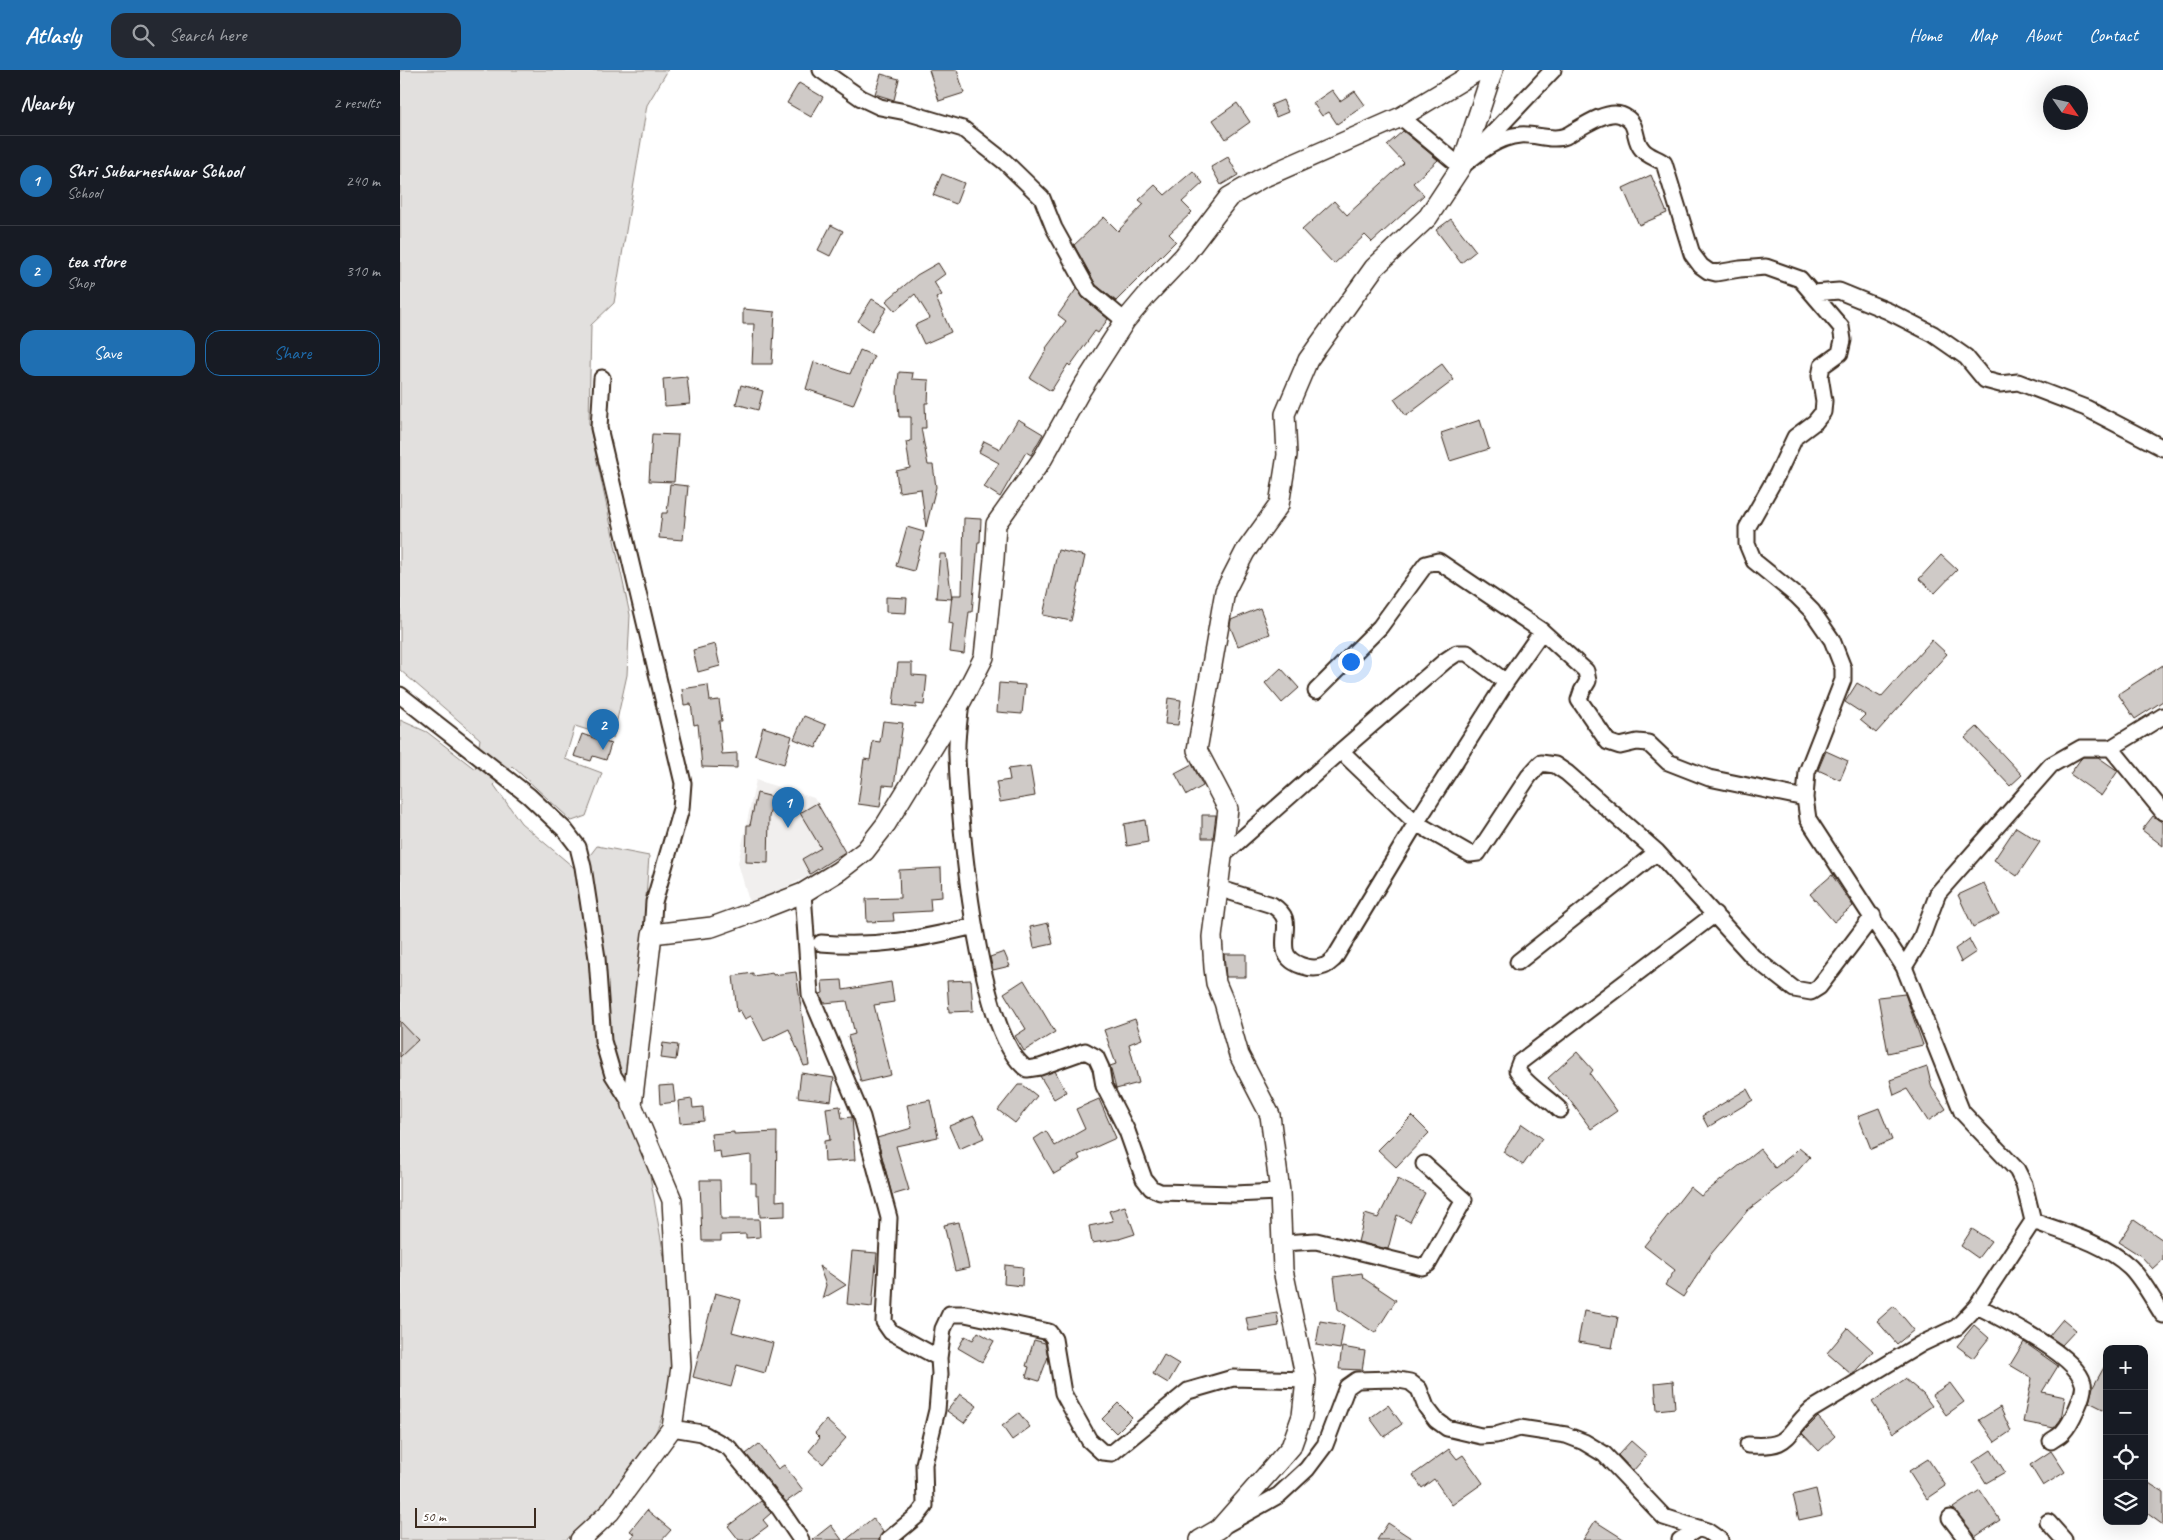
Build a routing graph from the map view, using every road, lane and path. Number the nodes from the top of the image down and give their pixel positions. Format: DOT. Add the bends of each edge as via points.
graph roads {
  1 [pos="821,70"];
  2 [pos="1479,70"];
  3 [pos="1493,70"];
  4 [pos="1553,70"];
  5 [pos="1401,117"];
  6 [pos="1461,167"];
  7 [pos="1814,293"];
  8 [pos="1125,321"];
  9 [pos="602,378"];
  10 [pos="2163,448"];
  11 [pos="1542,631"];
  12 [pos="1506,682"];
  13 [pos="1316,691"];
  14 [pos="400,695"];
  15 [pos="962,700"];
  16 [pos="2163,716"];
  17 [pos="2111,748"];
  18 [pos="1341,751"];
  19 [pos="1805,798"];
  20 [pos="2163,812"];
  21 [pos="1416,823"];
  22 [pos="1657,852"];
  23 [pos="1222,856"];
  24 [pos="1218,888"];
  25 [pos="803,893"];
  26 [pos="1715,914"];
  27 [pos="1873,916"];
  28 [pos="974,926"];
  29 [pos="652,934"];
  30 [pos="821,943"];
  31 [pos="1518,962"];
  32 [pos="1904,966"];
  33 [pos="632,1105"];
  34 [pos="1560,1110"];
  35 [pos="1424,1164"];
  36 [pos="1280,1192"];
  37 [pos="2033,1220"];
  38 [pos="1282,1242"];
  39 [pos="1977,1306"];
  40 [pos="2163,1315"];
  41 [pos="939,1358"];
  42 [pos="1306,1380"];
  43 [pos="672,1428"];
  44 [pos="2051,1442"];
  45 [pos="1748,1445"];
  46 [pos="1950,1518"];
  47 [pos="2048,1522"];
  48 [pos="1699,1528"];
  49 [pos="1219,1529"];
  50 [pos="580,1540"];
  51 [pos="801,1540"];
  52 [pos="888,1540"];
  53 [pos="1200,1540"];
  54 [pos="1680,1540"];
  55 [pos="1720,1540"];
  56 [pos="1967,1540"];
  57 [pos="2064,1540"];
  1 -- 8 [label="street" via="880,107 963,129 1005,162 1042,198 1054,228 1089,291"];
  2 -- 5 [label="street"];
  3 -- 6 [label="street"];
  4 -- 6 [label="street"];
  5 -- 6 [label="street"];
  5 -- 8 [label="street" via="1260,179 1229,197 1184,256"];
  6 -- 7 [label="street" via="1494,143 1520,135 1564,136 1607,115 1619,114 1628,118 1636,129 1640,147 1664,163 1692,254 1701,266 1716,273 1766,267 1800,279"];
  6 -- 23 [label="street" via="1428,217 1374,268 1308,360 1285,414 1286,455 1279,505 1245,552 1225,591 1197,750 1228,809"];
  7 -- 10 [label="street" via="1838,291 1888,311 1933,334 1966,357 1985,380 2000,384 2018,382 2086,408"];
  7 -- 19 [label="street" via="1841,327 1840,353 1822,366 1823,412 1795,437 1747,528 1754,561 1812,611 1832,640 1844,668 1843,680 1807,772"];
  8 -- 15 [label="street" via="1043,458 996,524 984,657"];
  9 -- 29 [label="street" via="598,428 683,783 681,809 654,902"];
  11 -- 12 [label="street"];
  11 -- 13 [label="street" via="1438,561 1426,564 1380,627"];
  11 -- 19 [label="street" via="1586,671 1588,682 1579,700 1608,742 1620,746 1637,742 1648,744 1668,762 1709,778"];
  12 -- 18 [label="street" via="1467,653 1457,652"];
  12 -- 21 [label="street"];
  14 -- 33 [label="street" via="529,796 565,830 578,848 597,958 603,1041 613,1075"];
  15 -- 25 [label="street" via="886,824 865,851 840,871"];
  15 -- 28 [label="street" via="957,755"];
  16 -- 17 [label="street"];
  17 -- 20 [label="street"];
  17 -- 32 [label="street" via="2081,748 2052,765 1938,893 1920,941"];
  18 -- 21 [label="street"];
  18 -- 23 [label="street"];
  19 -- 27 [label="street" via="1808,818"];
  21 -- 22 [label="street" via="1470,854 1478,853 1529,776 1542,763 1554,764"];
  21 -- 24 [label="street" via="1334,959 1325,966 1306,967 1290,960 1285,951 1286,923 1280,910"];
  22 -- 26 [label="street"];
  22 -- 31 [label="street"];
  23 -- 24 [label="street"];
  24 -- 36 [label="street" via="1212,937 1216,982 1239,1054 1270,1115"];
  25 -- 29 [label="street" via="712,927"];
  25 -- 41 [label="street" via="810,994 862,1117 889,1218 884,1322 891,1332"];
  26 -- 27 [label="street" via="1753,957 1794,989 1811,992 1819,988"];
  26 -- 34 [label="street" via="1520,1062 1517,1070 1522,1078"];
  27 -- 32 [label="street"];
  28 -- 30 [label="street" via="921,939 853,946"];
  28 -- 36 [label="street" via="994,1014 1018,1064 1026,1069 1040,1067 1085,1051 1096,1057 1104,1086 1127,1131 1144,1180 1151,1188 1160,1192"];
  29 -- 33 [label="street"];
  32 -- 37 [label="street" via="1962,1112 2017,1170"];
  33 -- 43 [label="street" via="672,1200 680,1367"];
  35 -- 38 [label="street" via="1464,1200 1428,1264 1422,1267 1316,1241"];
  36 -- 38 [label="street"];
  37 -- 39 [label="street"];
  37 -- 40 [label="street" via="2117,1257 2132,1269"];
  38 -- 42 [label="street" via="1283,1270"];
  39 -- 44 [label="street" via="2029,1333 2058,1354 2084,1384 2063,1432"];
  39 -- 45 [label="street" via="1957,1327 1921,1344 1811,1410 1800,1419 1786,1440 1777,1445"];
  41 -- 42 [label="street" via="943,1329 950,1314 965,1314 1049,1332 1054,1339 1063,1393 1089,1440 1102,1452 1112,1454 1188,1390 1233,1378"];
  41 -- 52 [label="street" via="938,1410 924,1464 925,1506"];
  42 -- 49 [label="street" via="1302,1416 1291,1447"];
  43 -- 50 [label="street" via="610,1512"];
  43 -- 51 [label="street" via="702,1434 729,1448 780,1509"];
  46 -- 56 [label="street"];
  47 -- 57 [label="street"];
  48 -- 49 [label="street" via="1664,1517 1604,1454 1584,1442 1566,1435 1520,1428 1481,1436 1447,1428 1426,1407 1419,1389 1410,1382 1393,1379 1357,1380 1347,1387 1325,1445 1308,1469 1279,1495"];
  48 -- 54 [label="street"];
  48 -- 55 [label="street"];
  49 -- 53 [label="street"];
}
